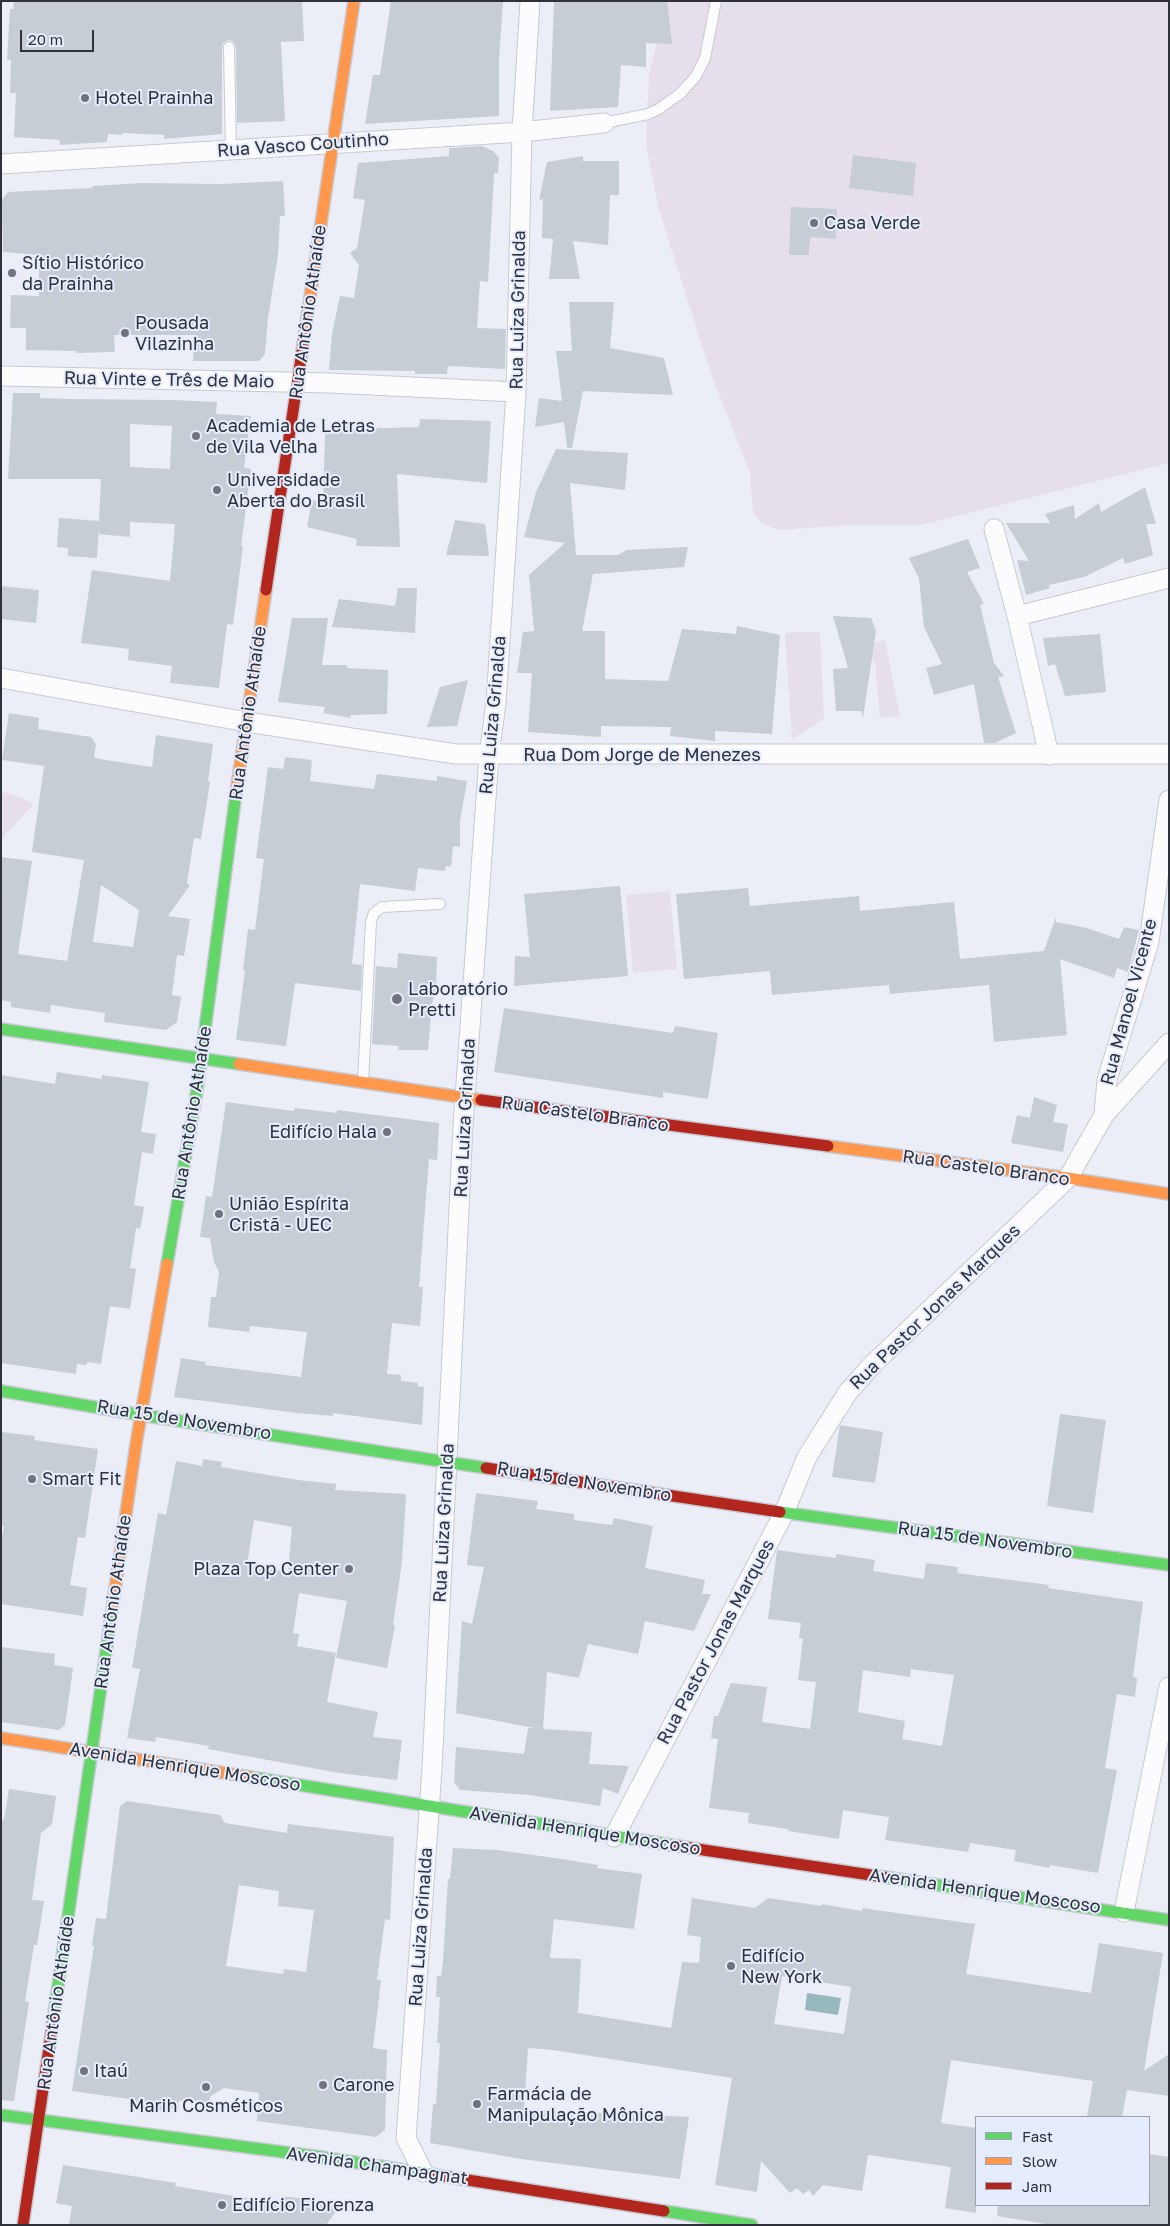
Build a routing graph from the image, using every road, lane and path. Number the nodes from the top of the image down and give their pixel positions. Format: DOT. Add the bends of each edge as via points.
graph roads {
  1 [pos="354,1"];
  2 [pos="530,1"];
  3 [pos="716,1"];
  4 [pos="229,47"];
  5 [pos="604,123"];
  6 [pos="522,132"];
  7 [pos="333,142"];
  8 [pos="231,151"];
  9 [pos="1,164"];
  10 [pos="1,376"];
  11 [pos="297,383"];
  12 [pos="516,392"];
  13 [pos="994,529"];
  14 [pos="1169,578"];
  15 [pos="1017,616"];
  16 [pos="1,678"];
  17 [pos="246,722"];
  18 [pos="1169,754"];
  19 [pos="489,755"];
  20 [pos="1049,755"];
  21 [pos="1169,800"];
  22 [pos="440,904"];
  23 [pos="1,1028"];
  24 [pos="1169,1042"];
  25 [pos="202,1060"];
  26 [pos="363,1083"];
  27 [pos="465,1098"];
  28 [pos="1104,1115"];
  29 [pos="1068,1178"];
  30 [pos="1169,1194"];
  31 [pos="1,1391"];
  32 [pos="141,1415"];
  33 [pos="447,1461"];
  34 [pos="784,1513"];
  35 [pos="1169,1565"];
  36 [pos="1169,1687"];
  37 [pos="1,1738"];
  38 [pos="92,1752"];
  39 [pos="428,1805"];
  40 [pos="614,1837"];
  41 [pos="1124,1912"];
  42 [pos="1169,1920"];
  43 [pos="1,2116"];
  44 [pos="39,2121"];
  45 [pos="423,2172"];
  46 [pos="747,2224"];
  47 [pos="23,2225"];
  48 [pos="752,2225"];
  1 -- 7 [label="main road, Rua Antônio Athaíde"];
  2 -- 6 [label="street, Rua Luiza Grinalda"];
  3 -- 5 [label="lane" via="705,58 696,76 681,93 648,114"];
  4 -- 8 [label="lane"];
  5 -- 6 [label="street, Rua Vasco Coutinho"];
  6 -- 7 [label="street, Rua Vasco Coutinho"];
  6 -- 12 [label="street, Rua Luiza Grinalda"];
  7 -- 8 [label="street, Rua Vasco Coutinho"];
  7 -- 11 [label="main road, Rua Antônio Athaíde"];
  8 -- 9 [label="street, Rua Vasco Coutinho"];
  10 -- 11 [label="street, Rua Vinte e Três de Maio"];
  11 -- 12 [label="street, Rua Vinte e Três de Maio"];
  11 -- 17 [label="main road, Rua Antônio Athaíde"];
  12 -- 19 [label="street, Rua Luiza Grinalda" via="496,703"];
  13 -- 15 [label="street"];
  14 -- 15 [label="street"];
  15 -- 20 [label="street"];
  16 -- 17 [label="street, Rua Dom Jorge de Menezes"];
  17 -- 19 [label="street, Rua Dom Jorge de Menezes" via="456,754"];
  17 -- 25 [label="main road, Rua Antônio Athaíde"];
  18 -- 20 [label="street, Rua Dom Jorge de Menezes"];
  19 -- 20 [label="street, Rua Dom Jorge de Menezes"];
  19 -- 27 [label="street, Rua Luiza Grinalda"];
  21 -- 28 [label="street, Rua Manoel Vicente" via="1151,933 1142,972 1107,1080"];
  22 -- 26 [label="lane" via="382,907 374,913"];
  23 -- 25 [label="main road, Rua Castelo Branco"];
  24 -- 28 [label="street, Rua Pastor Jonas Marques"];
  25 -- 26 [label="main road, Rua Castelo Branco"];
  25 -- 32 [label="main road, Rua Antônio Athaíde"];
  26 -- 27 [label="main road, Rua Castelo Branco"];
  27 -- 29 [label="main road, Rua Castelo Branco"];
  27 -- 33 [label="street, Rua Luiza Grinalda"];
  28 -- 29 [label="street, Rua Pastor Jonas Marques"];
  29 -- 30 [label="main road, Rua Castelo Branco"];
  29 -- 34 [label="street, Rua Pastor Jonas Marques" via="873,1364 848,1392 807,1457"];
  31 -- 32 [label="main road, Rua 15 de Novembro"];
  32 -- 33 [label="main road, Rua 15 de Novembro"];
  32 -- 38 [label="main road, Rua Antônio Athaíde"];
  33 -- 34 [label="main road, Rua 15 de Novembro"];
  33 -- 39 [label="street, Rua Luiza Grinalda"];
  34 -- 35 [label="main road, Rua 15 de Novembro"];
  34 -- 40 [label="street, Rua Pastor Jonas Marques"];
  36 -- 41 [label="street"];
  37 -- 38 [label="main road, Avenida Henrique Moscoso"];
  38 -- 39 [label="main road, Avenida Henrique Moscoso"];
  38 -- 44 [label="main road, Rua Antônio Athaíde"];
  39 -- 40 [label="main road, Avenida Henrique Moscoso"];
  39 -- 45 [label="street, Rua Luiza Grinalda" via="406,2138"];
  40 -- 41 [label="main road, Avenida Henrique Moscoso"];
  41 -- 42 [label="main road, Avenida Henrique Moscoso"];
  43 -- 44 [label="main road, Avenida Champagnat"];
  44 -- 45 [label="main road, Avenida Champagnat"];
  44 -- 47 [label="main road, Rua Antônio Athaíde"];
  45 -- 46 [label="main road, Avenida Champagnat"];
  46 -- 48 [label="main road, Avenida Champagnat"];
}
